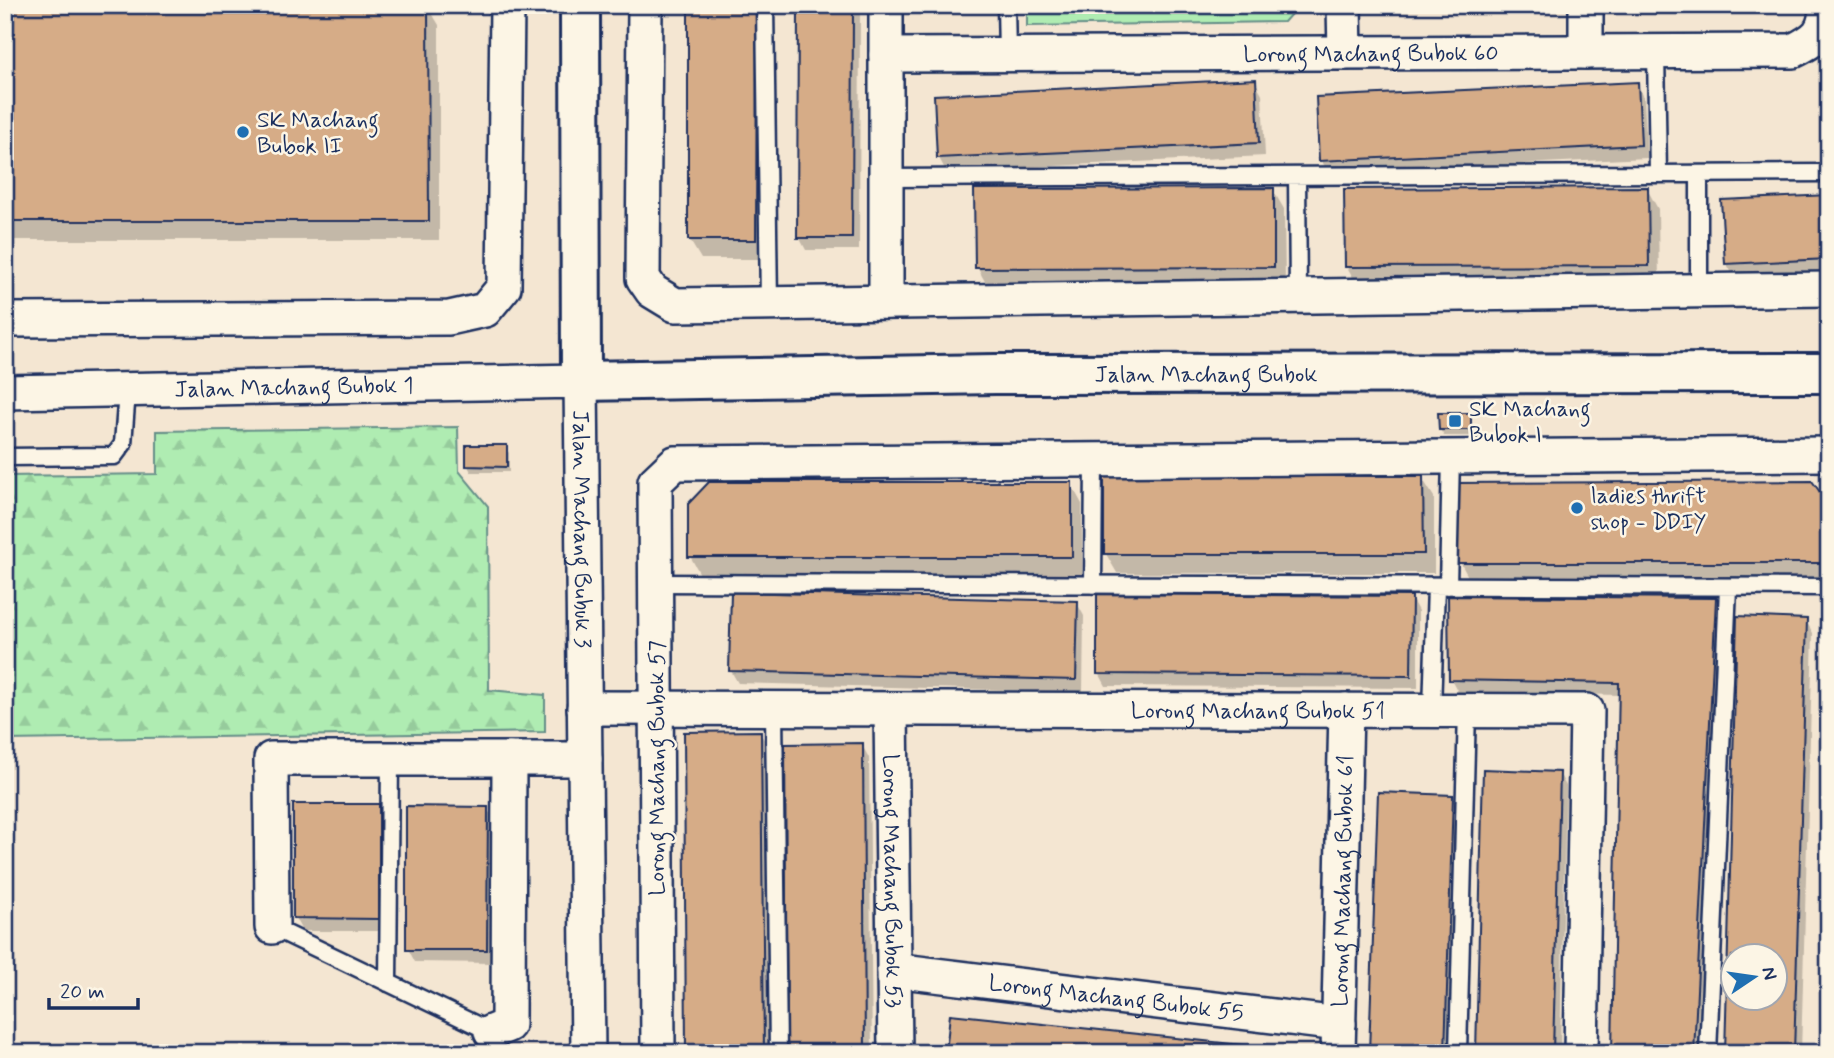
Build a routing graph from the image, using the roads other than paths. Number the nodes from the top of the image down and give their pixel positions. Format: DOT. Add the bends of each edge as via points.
graph roads {
  1 [pos="508,5"];
  2 [pos="580,5"];
  3 [pos="645,5"];
  4 [pos="765,5"];
  5 [pos="886,5"];
  6 [pos="1006,5"];
  7 [pos="1345,5"];
  8 [pos="1586,5"];
  9 [pos="1826,5"];
  10 [pos="1656,51"];
  11 [pos="1586,52"];
  12 [pos="1345,53"];
  13 [pos="1007,54"];
  14 [pos="886,55"];
  15 [pos="1829,173"];
  16 [pos="1658,174"];
  17 [pos="1699,174"];
  18 [pos="1297,176"];
  19 [pos="886,178"];
  20 [pos="1829,289"];
  21 [pos="1699,291"];
  22 [pos="1298,296"];
  23 [pos="886,302"];
  24 [pos="769,304"];
  25 [pos="5,320"];
  26 [pos="1829,373"];
  27 [pos="582,381"];
  28 [pos="127,391"];
  29 [pos="5,392"];
  30 [pos="1829,453"];
  31 [pos="5,457"];
  32 [pos="1451,457"];
  33 [pos="1094,460"];
  34 [pos="655,583"];
  35 [pos="1093,585"];
  36 [pos="1442,586"];
  37 [pos="1728,587"];
  38 [pos="1829,587"];
  39 [pos="584,708"];
  40 [pos="656,708"];
  41 [pos="774,709"];
  42 [pos="891,709"];
  43 [pos="1346,710"];
  44 [pos="1432,710"];
  45 [pos="1467,710"];
  46 [pos="390,759"];
  47 [pos="509,759"];
  48 [pos="585,759"];
  49 [pos="272,927"];
  50 [pos="894,970"];
  51 [pos="388,983"];
  52 [pos="491,1032"];
  53 [pos="1338,1039"];
  54 [pos="588,1053"];
  55 [pos="658,1053"];
  56 [pos="778,1053"];
  57 [pos="895,1053"];
  58 [pos="1458,1053"];
  59 [pos="1581,1053"];
  60 [pos="1708,1053"];
  1 -- 25 [label="street" via="504,287 485,310 449,318"];
  2 -- 27 [label="main road, Jalan Machang Bubuk 3"];
  3 -- 24 [label="street" via="643,278 652,291 674,305"];
  4 -- 24 [label="lane"];
  5 -- 14 [label="street"];
  6 -- 13 [label="lane"];
  7 -- 12 [label="street"];
  8 -- 11 [label="street"];
  9 -- 10 [label="street, Lorong Machang Bubok 60" via="1826,20 1816,39 1793,51"];
  10 -- 11 [label="street, Lorong Machang Bubok 60"];
  10 -- 16 [label="lane"];
  11 -- 12 [label="street, Lorong Machang Bubok 60"];
  12 -- 13 [label="street, Lorong Machang Bubok 60"];
  13 -- 14 [label="street, Lorong Machang Bubok 60"];
  14 -- 19 [label="street"];
  15 -- 17 [label="lane"];
  16 -- 17 [label="lane"];
  16 -- 18 [label="lane"];
  17 -- 21 [label="lane"];
  18 -- 19 [label="lane"];
  18 -- 22 [label="lane"];
  19 -- 23 [label="street"];
  20 -- 21 [label="street"];
  21 -- 22 [label="street"];
  22 -- 23 [label="street"];
  23 -- 24 [label="street"];
  26 -- 27 [label="main road, Jalan Machang Bubok" via="1009,374"];
  27 -- 28 [label="street, Jalan Machang Bubok 1"];
  27 -- 39 [label="street, Jalan Machang Bubuk 3"];
  28 -- 29 [label="street, Jalan Machang Bubok 1"];
  28 -- 31 [label="lane" via="123,444 114,456"];
  30 -- 32 [label="street"];
  32 -- 33 [label="street"];
  32 -- 36 [label="lane"];
  33 -- 34 [label="street, Lorong Machang Bubok 57" via="676,463 655,482"];
  33 -- 35 [label="lane"];
  34 -- 35 [label="lane"];
  34 -- 40 [label="street, Lorong Machang Bubok 57"];
  35 -- 36 [label="lane"];
  36 -- 37 [label="lane"];
  36 -- 44 [label="lane"];
  37 -- 38 [label="lane"];
  37 -- 60 [label="lane"];
  39 -- 40 [label="street, Lorong Machang Bubok 51"];
  39 -- 48 [label="street, Jalan Machang Bubuk 3"];
  40 -- 41 [label="street, Lorong Machang Bubok 51"];
  40 -- 55 [label="street, Lorong Machang Bubok 57"];
  41 -- 42 [label="street, Lorong Machang Bubok 51"];
  41 -- 56 [label="lane"];
  42 -- 43 [label="street, Lorong Machang Bubok 51"];
  42 -- 50 [label="street, Lorong Machang Bubok 53"];
  43 -- 44 [label="street, Lorong Machang Bubok 51"];
  43 -- 53 [label="street, Lorong Machang Bubok 61"];
  44 -- 45 [label="street, Lorong Machang Bubok 51"];
  45 -- 58 [label="lane"];
  45 -- 59 [label="street, Lorong Machang Bubok 51" via="1587,711"];
  46 -- 47 [label="street"];
  46 -- 49 [label="street" via="271,760"];
  46 -- 51 [label="lane"];
  47 -- 48 [label="street"];
  47 -- 52 [label="street" via="508,1025"];
  48 -- 54 [label="street, Jalan Machang Bubuk 3"];
  49 -- 51 [label="lane"];
  50 -- 53 [label="street, Lorong Machang Bubok 55"];
  50 -- 57 [label="street, Lorong Machang Bubok 53"];
  51 -- 52 [label="lane"];
}
